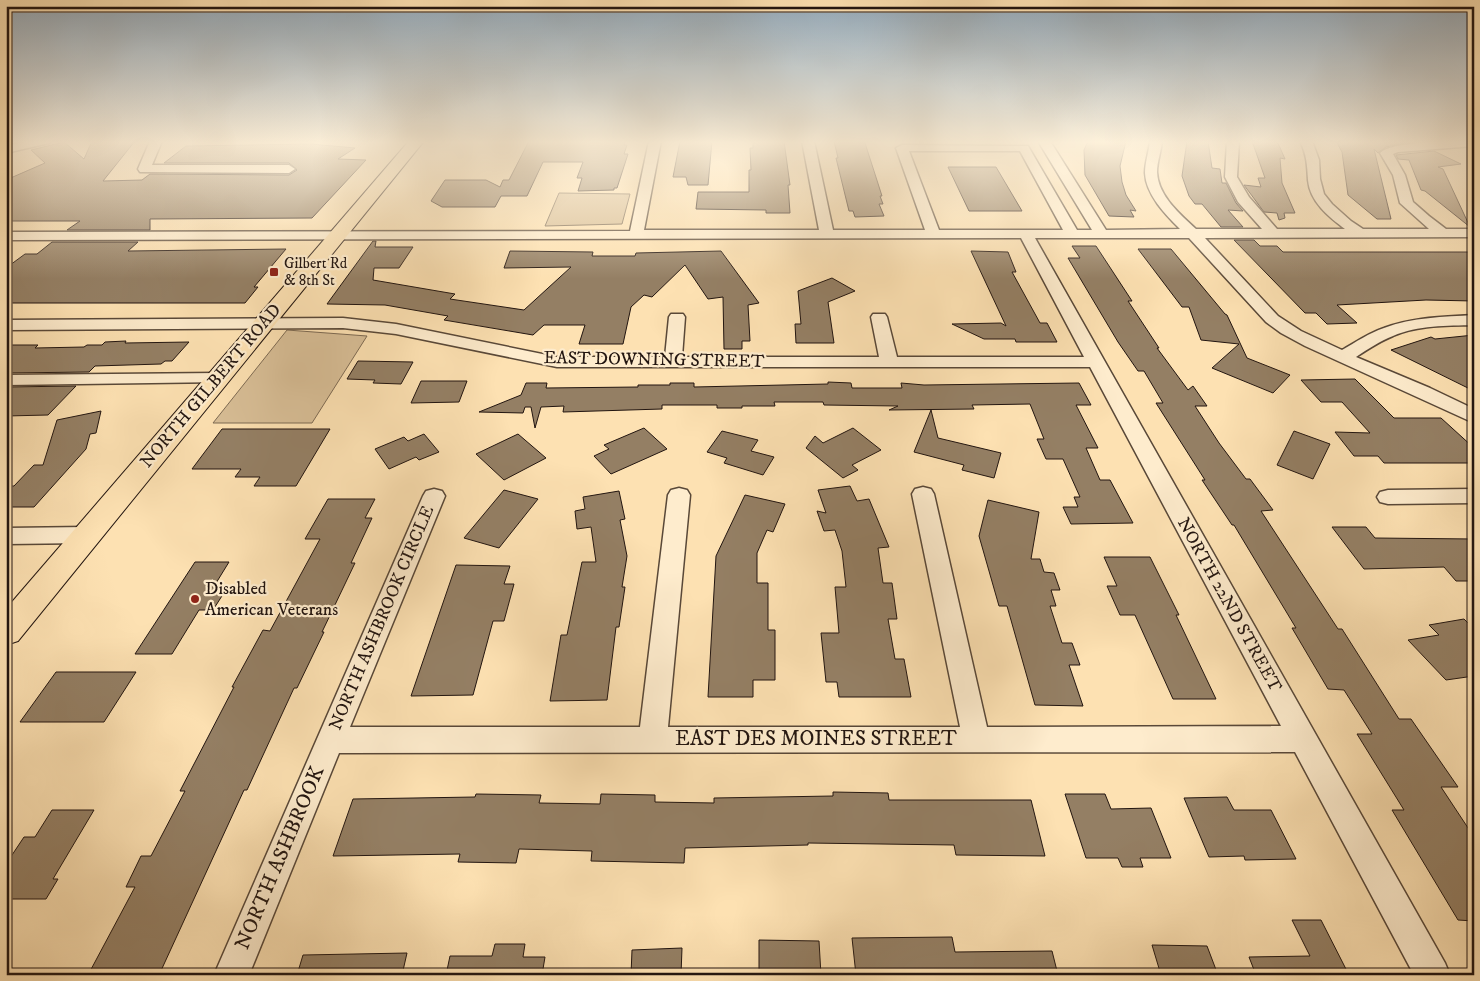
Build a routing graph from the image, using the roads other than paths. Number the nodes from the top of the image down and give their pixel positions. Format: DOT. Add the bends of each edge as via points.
graph roads {
  1 [pos="379,187"];
  2 [pos="646,187"];
  3 [pos="817,187"];
  4 [pos="916,187"];
  5 [pos="1045,187"];
  6 [pos="1073,187"];
  7 [pos="1155,187"];
  8 [pos="1236,187"];
  9 [pos="1316,187"];
  10 [pos="1402,187"];
  11 [pos="1443,233"];
  12 [pos="1474,233"];
  13 [pos="339,234"];
  14 [pos="636,234"];
  15 [pos="827,234"];
  16 [pos="933,234"];
  17 [pos="1026,234"];
  18 [pos="1072,234"];
  19 [pos="1102,234"];
  20 [pos="1192,234"];
  21 [pos="1274,234"];
  22 [pos="1359,234"];
  23 [pos="6,236"];
  24 [pos="678,318"];
  25 [pos="879,318"];
  26 [pos="1474,320"];
  27 [pos="265,322"];
  28 [pos="6,325"];
  29 [pos="1312,344"];
  30 [pos="1296,354"];
  31 [pos="1343,357"];
  32 [pos="889,361"];
  33 [pos="673,362"];
  34 [pos="1095,362"];
  35 [pos="218,378"];
  36 [pos="6,380"];
  37 [pos="1474,417"];
  38 [pos="923,494"];
  39 [pos="679,495"];
  40 [pos="434,496"];
  41 [pos="1388,496"];
  42 [pos="1474,496"];
  43 [pos="87,535"];
  44 [pos="6,536"];
  45 [pos="6,632"];
  46 [pos="976,738"];
  47 [pos="1303,739"];
  48 [pos="330,740"];
  49 [pos="653,740"];
  50 [pos="231,975"];
  51 [pos="1433,975"];
  1 -- 13 [label="main road, NORTH GILBERT ROAD"];
  2 -- 14 [label="street"];
  3 -- 15 [label="street"];
  4 -- 16 [label="street"];
  5 -- 18 [label="street"];
  6 -- 19 [label="street"];
  7 -- 20 [label="street" via="1166,206"];
  8 -- 21 [label="street" via="1242,199"];
  9 -- 22 [label="street" via="1318,195 1332,211"];
  10 -- 11 [label="street" via="1407,203"];
  11 -- 12 [label="street"];
  11 -- 22 [label="street"];
  13 -- 14 [label="street"];
  13 -- 23 [label="street"];
  13 -- 27 [label="main road, NORTH GILBERT ROAD"];
  14 -- 15 [label="street"];
  15 -- 16 [label="street"];
  16 -- 17 [label="street"];
  17 -- 18 [label="street"];
  17 -- 34 [label="street, NORTH 22ND STREET"];
  18 -- 19 [label="street"];
  19 -- 20 [label="street"];
  20 -- 21 [label="street"];
  20 -- 29 [label="street" via="1272,319"];
  21 -- 22 [label="street"];
  24 -- 33 [label="street"];
  25 -- 32 [label="street"];
  26 -- 31 [label="street" via="1402,327 1378,336"];
  27 -- 28 [label="street, EAST DOWNING STREET"];
  27 -- 33 [label="street, EAST DOWNING STREET" via="379,327 543,360"];
  27 -- 35 [label="main road, NORTH GILBERT ROAD"];
  29 -- 30 [label="street"];
  29 -- 31 [label="street"];
  31 -- 37 [label="street"];
  32 -- 33 [label="street, EAST DOWNING STREET"];
  32 -- 34 [label="street, EAST DOWNING STREET"];
  34 -- 47 [label="street, NORTH 22ND STREET"];
  35 -- 36 [label="street"];
  35 -- 43 [label="main road, NORTH GILBERT ROAD"];
  38 -- 46 [label="street"];
  39 -- 49 [label="street"];
  40 -- 48 [label="street, NORTH ASHBROOK CIRCLE"];
  41 -- 42 [label="street"];
  43 -- 44 [label="street"];
  43 -- 45 [label="main road, NORTH GILBERT ROAD"];
  46 -- 47 [label="street, EAST DES MOINES STREET"];
  46 -- 49 [label="street, EAST DES MOINES STREET"];
  47 -- 51 [label="street, NORTH 22ND STREET"];
  48 -- 49 [label="street, EAST DES MOINES STREET"];
  48 -- 50 [label="street, NORTH ASHBROOK"];
}
